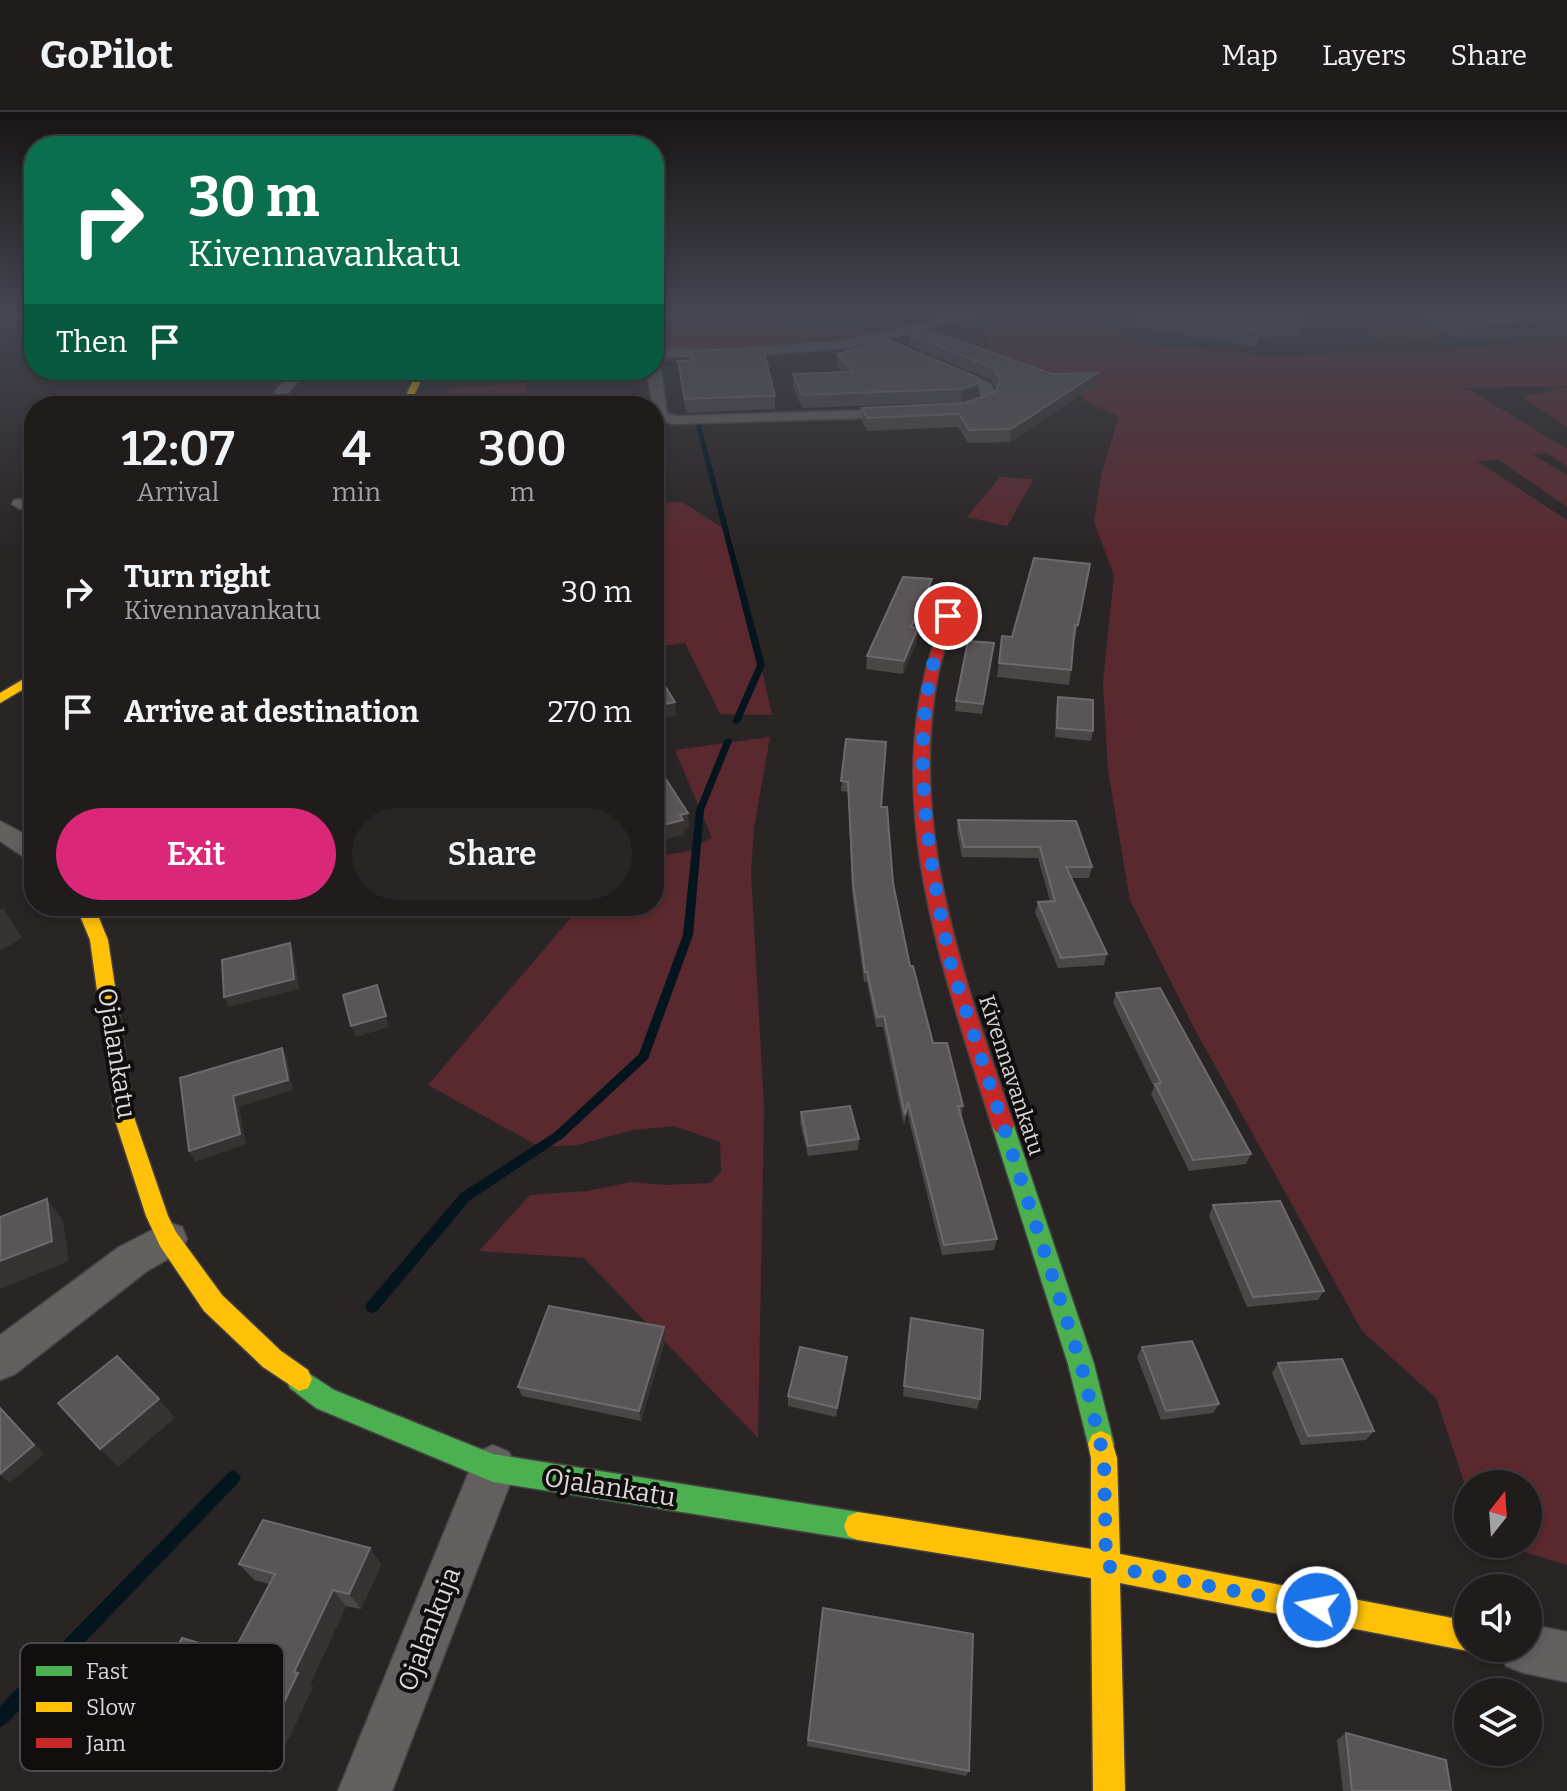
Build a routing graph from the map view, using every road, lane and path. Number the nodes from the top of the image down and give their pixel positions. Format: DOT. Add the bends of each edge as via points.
graph roads {
  1 [pos="988,391"];
  2 [pos="934,412"];
  3 [pos="919,413"];
  4 [pos="664,417"];
  5 [pos="960,594"];
  6 [pos="24,683"];
  7 [pos="0,699"];
  8 [pos="0,829"];
  9 [pos="24,845"];
  10 [pos="89,916"];
  11 [pos="168,1239"];
  12 [pos="0,1360"];
  13 [pos="493,1468"];
  14 [pos="1106,1566"];
  15 [pos="1454,1633"];
  16 [pos="1542,1652"];
  17 [pos="1567,1657"];
  18 [pos="365,1791"];
  19 [pos="1109,1791"];
  1 -- 2 [label="street" via="987,400 978,405"];
  3 -- 4 [label="street"];
  5 -- 14 [label="street, Kivennavankatu" via="931,671 924,739 924,794 941,918 951,965 1081,1364 1104,1458"];
  6 -- 7 [label="street"];
  8 -- 9 [label="street"];
  10 -- 11 [label="street, Ojalankatu" via="99,940 112,1013 125,1120"];
  11 -- 12 [label="street" via="133,1259"];
  11 -- 13 [label="street, Ojalankatu" via="213,1303 272,1359 325,1399"];
  13 -- 14 [label="street, Ojalankatu"];
  13 -- 18 [label="street, Ojalankuja"];
  14 -- 15 [label="street, Ojalankatu"];
  14 -- 19 [label="street, Kivennavankatu"];
  16 -- 17 [label="street"];
}
